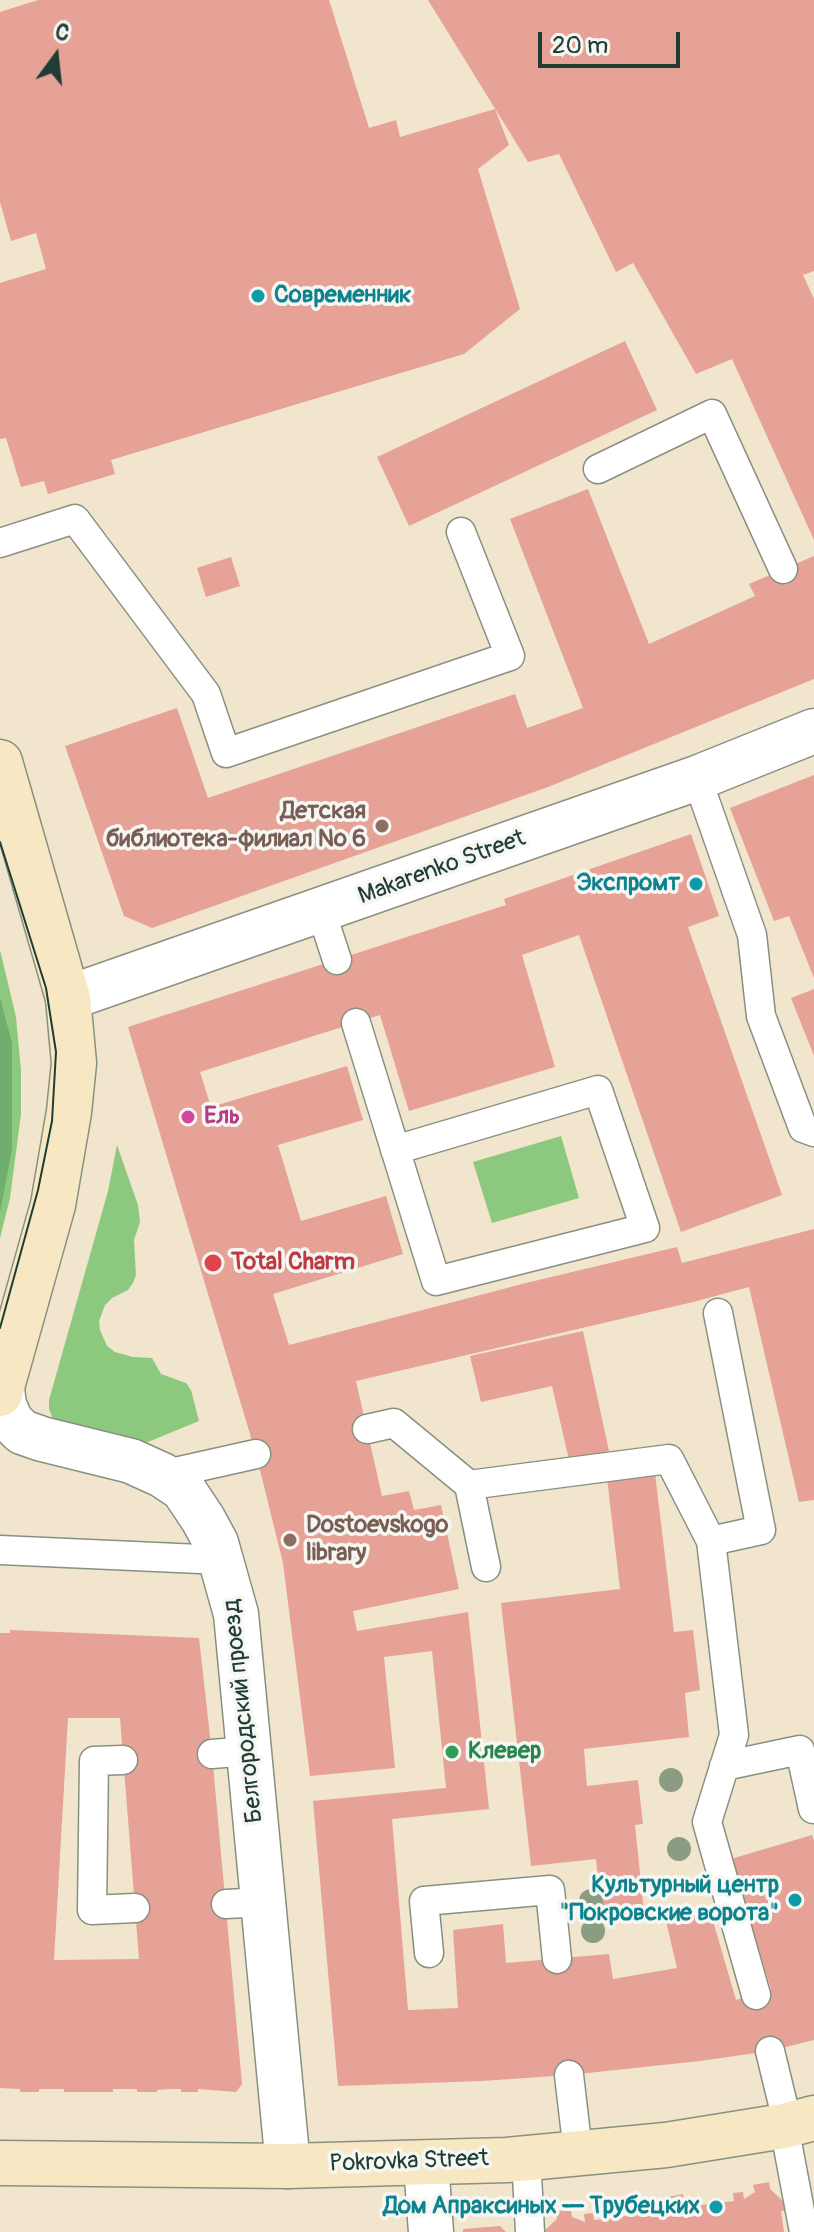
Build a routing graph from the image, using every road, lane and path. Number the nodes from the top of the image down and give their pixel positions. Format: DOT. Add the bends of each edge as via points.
graph roads {
  1 [pos="598,469"];
  2 [pos="461,532"];
  3 [pos="0,543"];
  4 [pos="783,569"];
  5 [pos="814,731"];
  6 [pos="0,762"];
  7 [pos="697,778"];
  8 [pos="321,911"];
  9 [pos="337,960"];
  10 [pos="68,998"];
  11 [pos="356,1023"];
  12 [pos="814,1132"];
  13 [pos="395,1150"];
  14 [pos="718,1313"];
  15 [pos="1,1392"];
  16 [pos="367,1429"];
  17 [pos="256,1454"];
  18 [pos="162,1475"];
  19 [pos="469,1485"];
  20 [pos="711,1541"];
  21 [pos="0,1550"];
  22 [pos="222,1560"];
  23 [pos="486,1567"];
  24 [pos="123,1760"];
  25 [pos="724,1766"];
  26 [pos="813,1809"];
  27 [pos="135,1908"];
  28 [pos="429,1953"];
  29 [pos="557,1959"];
  30 [pos="756,1995"];
  31 [pos="770,2051"];
  32 [pos="569,2075"];
  33 [pos="795,2123"];
  34 [pos="578,2152"];
  35 [pos="526,2157"];
  36 [pos="0,2163"];
  37 [pos="426,2163"];
  38 [pos="288,2166"];
  39 [pos="431,2232"];
  40 [pos="530,2232"];
  41 [pos="804,2232"];
  1 -- 4 [label="lane" via="712,414"];
  2 -- 3 [label="lane" via="510,656 226,753 206,694 75,519"];
  5 -- 7 [label="street, Makarenko Street"];
  6 -- 10 [label="main road"];
  7 -- 8 [label="street, Makarenko Street"];
  7 -- 12 [label="lane" via="752,935 761,1016 803,1128"];
  8 -- 9 [label="lane"];
  8 -- 10 [label="street, Makarenko Street"];
  10 -- 15 [label="main road" via="74,1063 69,1112 53,1205"];
  11 -- 13 [label="lane"];
  13 -- 13 [label="lane" via="436,1281 645,1228 598,1090"];
  14 -- 20 [label="lane" via="761,1530"];
  15 -- 18 [label="street, Белгородский проезд" via="11,1421 22,1432 131,1461"];
  16 -- 19 [label="lane" via="394,1423"];
  17 -- 18 [label="lane"];
  18 -- 22 [label="street, Белгородский проезд" via="183,1489"];
  19 -- 20 [label="lane" via="669,1459"];
  19 -- 23 [label="lane"];
  20 -- 25 [label="lane" via="734,1735"];
  21 -- 22 [label="lane"];
  22 -- 38 [label="street, Белгородский проезд" via="236,1614 231,1752 245,1903"];
  24 -- 27 [label="lane" via="94,1761 92,1910"];
  25 -- 26 [label="lane" via="800,1750"];
  25 -- 30 [label="lane" via="707,1822"];
  28 -- 29 [label="lane" via="424,1901 550,1890"];
  31 -- 33 [label="lane"];
  32 -- 34 [label="lane"];
  33 -- 34 [label="main road, Pokrovka Street" via="666,2145"];
  33 -- 41 [label="lane"];
  34 -- 35 [label="main road, Pokrovka Street"];
  35 -- 37 [label="main road, Pokrovka Street"];
  35 -- 40 [label="lane"];
  36 -- 38 [label="main road, Pokrovka Street"];
  37 -- 38 [label="main road, Pokrovka Street"];
  37 -- 39 [label="street"];
}
